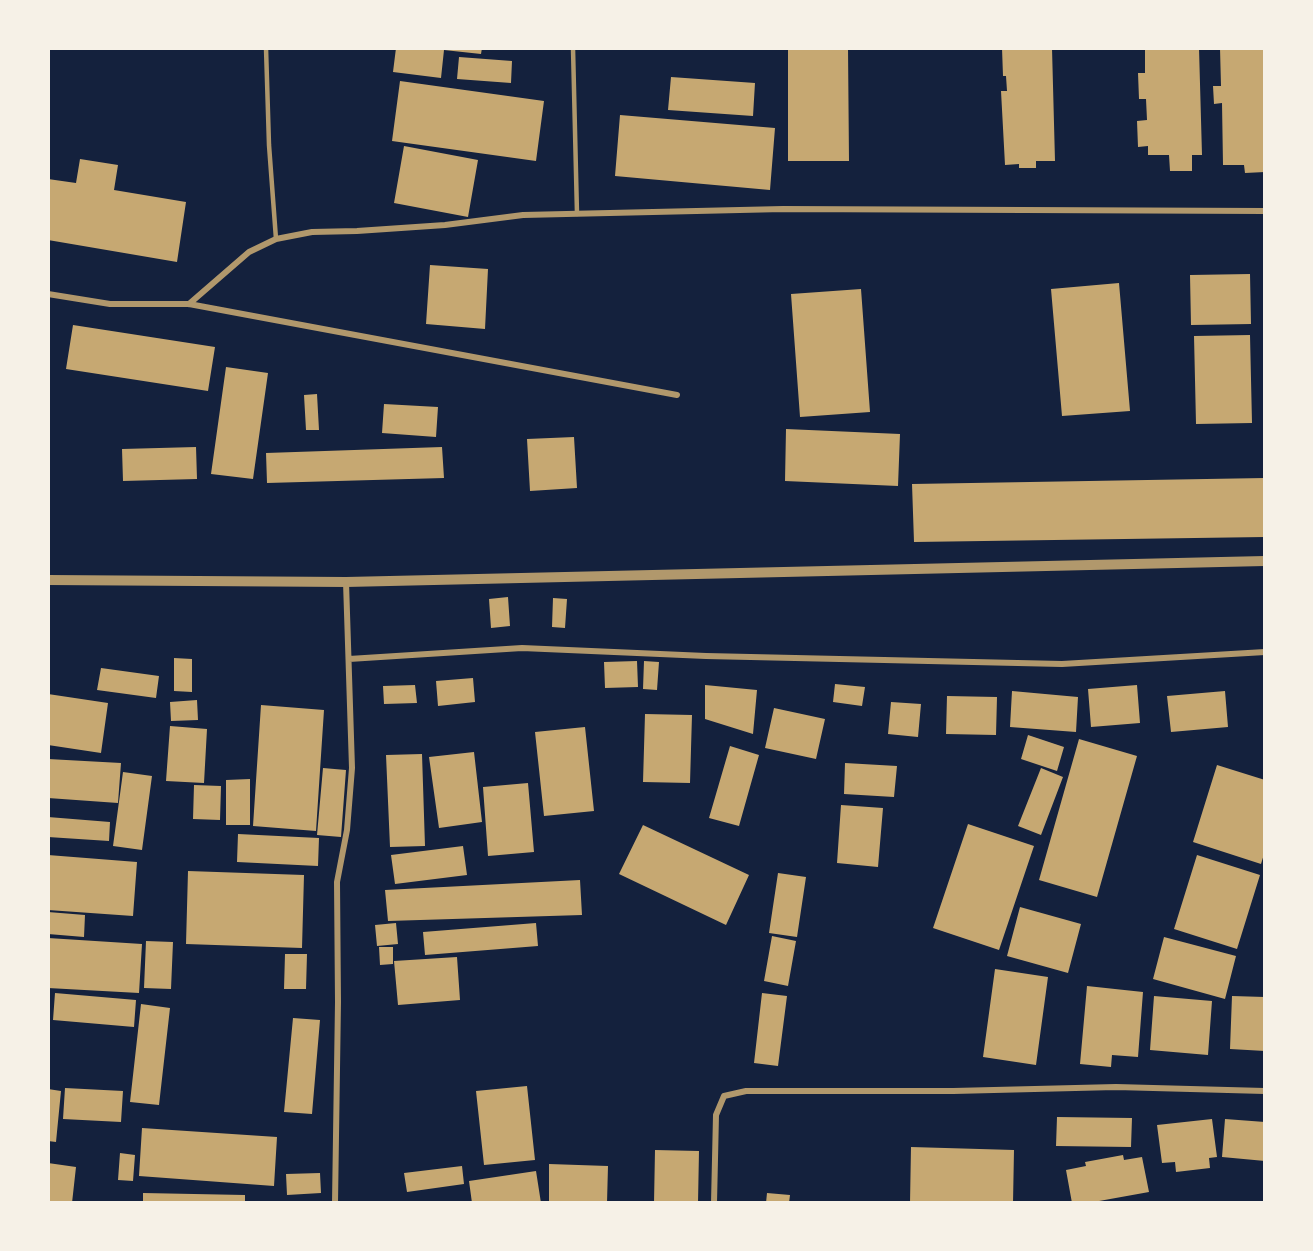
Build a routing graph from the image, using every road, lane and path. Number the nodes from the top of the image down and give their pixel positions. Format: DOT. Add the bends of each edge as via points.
graph roads {
  1 [pos="266,48"];
  2 [pos="573,48"];
  3 [pos="1265,211"];
  4 [pos="577,214"];
  5 [pos="276,239"];
  6 [pos="48,294"];
  7 [pos="189,304"];
  8 [pos="676,395"];
  9 [pos="1265,561"];
  10 [pos="48,580"];
  11 [pos="346,582"];
  12 [pos="1265,652"];
  13 [pos="349,659"];
  14 [pos="1265,1091"];
  15 [pos="335,1203"];
  16 [pos="714,1203"];
  1 -- 5 [label="lane"];
  2 -- 4 [label="lane"];
  3 -- 4 [label="street" via="783,209"];
  4 -- 5 [label="street" via="312,232"];
  5 -- 7 [label="street" via="249,252"];
  6 -- 7 [label="street" via="110,304"];
  7 -- 8 [label="street"];
  9 -- 11 [label="street"];
  10 -- 11 [label="street"];
  11 -- 13 [label="street"];
  12 -- 13 [label="street" via="1062,664 522,648"];
  13 -- 15 [label="street" via="352,768 347,830 337,882"];
  14 -- 16 [label="street" via="1116,1087 746,1091 724,1096 716,1115"];
}
